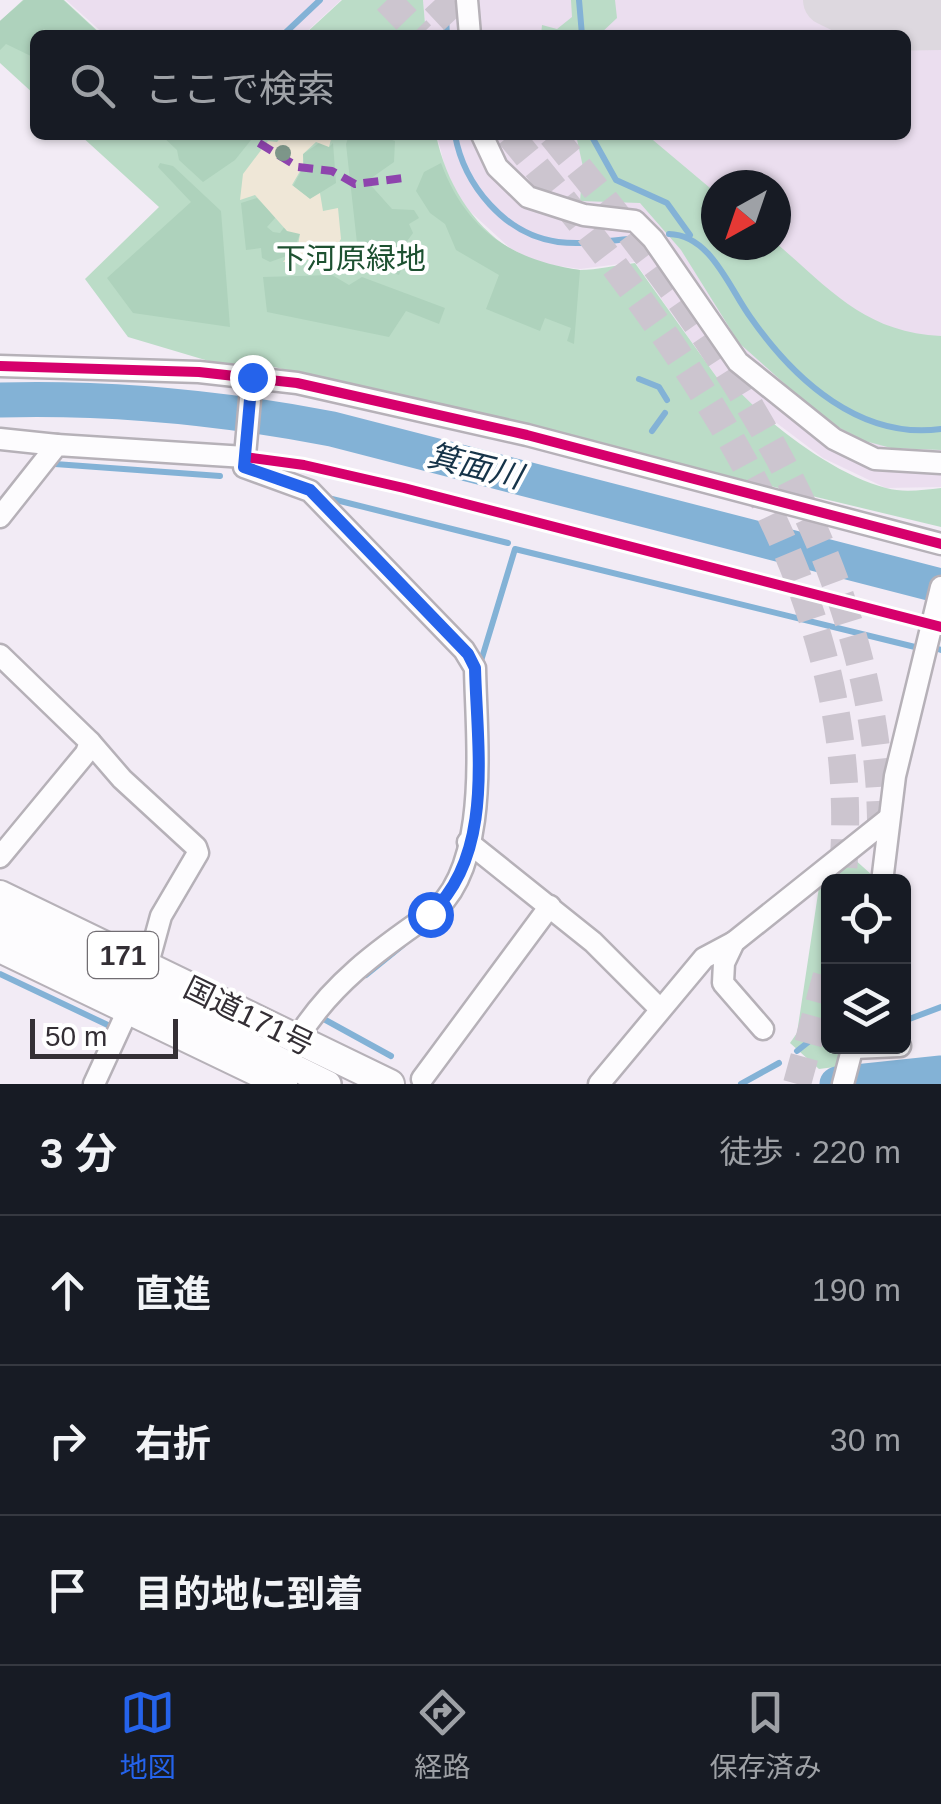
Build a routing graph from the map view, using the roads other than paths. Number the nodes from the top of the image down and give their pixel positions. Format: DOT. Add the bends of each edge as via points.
graph roads {
  1 [pos="467,0"];
  2 [pos="470,30"];
  3 [pos="484,140"];
  4 [pos="0,366"];
  5 [pos="252,382"];
  6 [pos="0,439"];
  7 [pos="58,445"];
  8 [pos="245,454"];
  9 [pos="941,463"];
  10 [pos="0,517"];
  11 [pos="941,544"];
  12 [pos="941,586"];
  13 [pos="0,655"];
  14 [pos="90,742"];
  15 [pos="888,819"];
  16 [pos="468,842"];
  17 [pos="0,856"];
  18 [pos="883,874"];
  19 [pos="0,896"];
  20 [pos="550,906"];
  21 [pos="0,922"];
  22 [pos="734,942"];
  23 [pos="0,948"];
  24 [pos="146,967"];
  25 [pos="660,1008"];
  26 [pos="128,1010"];
  27 [pos="762,1029"];
  28 [pos="297,1039"];
  29 [pos="851,1054"];
  30 [pos="422,1079"];
  31 [pos="94,1084"];
  32 [pos="283,1084"];
  33 [pos="328,1084"];
  34 [pos="390,1084"];
  35 [pos="599,1084"];
  36 [pos="843,1084"];
  1 -- 2 [label="street"];
  3 -- 9 [label="street" via="496,167 528,197 584,216 634,221 654,239 738,362 834,439 875,459"];
  4 -- 5 [label="street"];
  5 -- 8 [label="street"];
  5 -- 11 [label="street" via="356,394"];
  6 -- 7 [label="street"];
  7 -- 8 [label="street"];
  7 -- 10 [label="street"];
  8 -- 16 [label="street" via="244,467 313,493 471,658 478,809"];
  12 -- 15 [label="street"];
  13 -- 14 [label="street"];
  14 -- 17 [label="street"];
  14 -- 24 [label="street" via="122,780 192,838 198,853 161,916"];
  15 -- 18 [label="street"];
  15 -- 22 [label="street"];
  16 -- 20 [label="street"];
  16 -- 28 [label="street" via="460,876 434,912 359,964"];
  19 -- 24 [label="highway, 国道171号 / 171"];
  20 -- 25 [label="street"];
  20 -- 30 [label="street"];
  21 -- 33 [label="main road"];
  22 -- 25 [label="street" via="704,958"];
  22 -- 27 [label="street" via="723,984"];
  23 -- 26 [label="highway, 国道171号 / 171"];
  24 -- 28 [label="highway, 国道171号 / 171"];
  25 -- 35 [label="street"];
  26 -- 31 [label="street"];
  26 -- 32 [label="highway, 国道171号 / 171"];
  28 -- 34 [label="highway, 国道171号 / 171"];
  29 -- 36 [label="street"];
}
